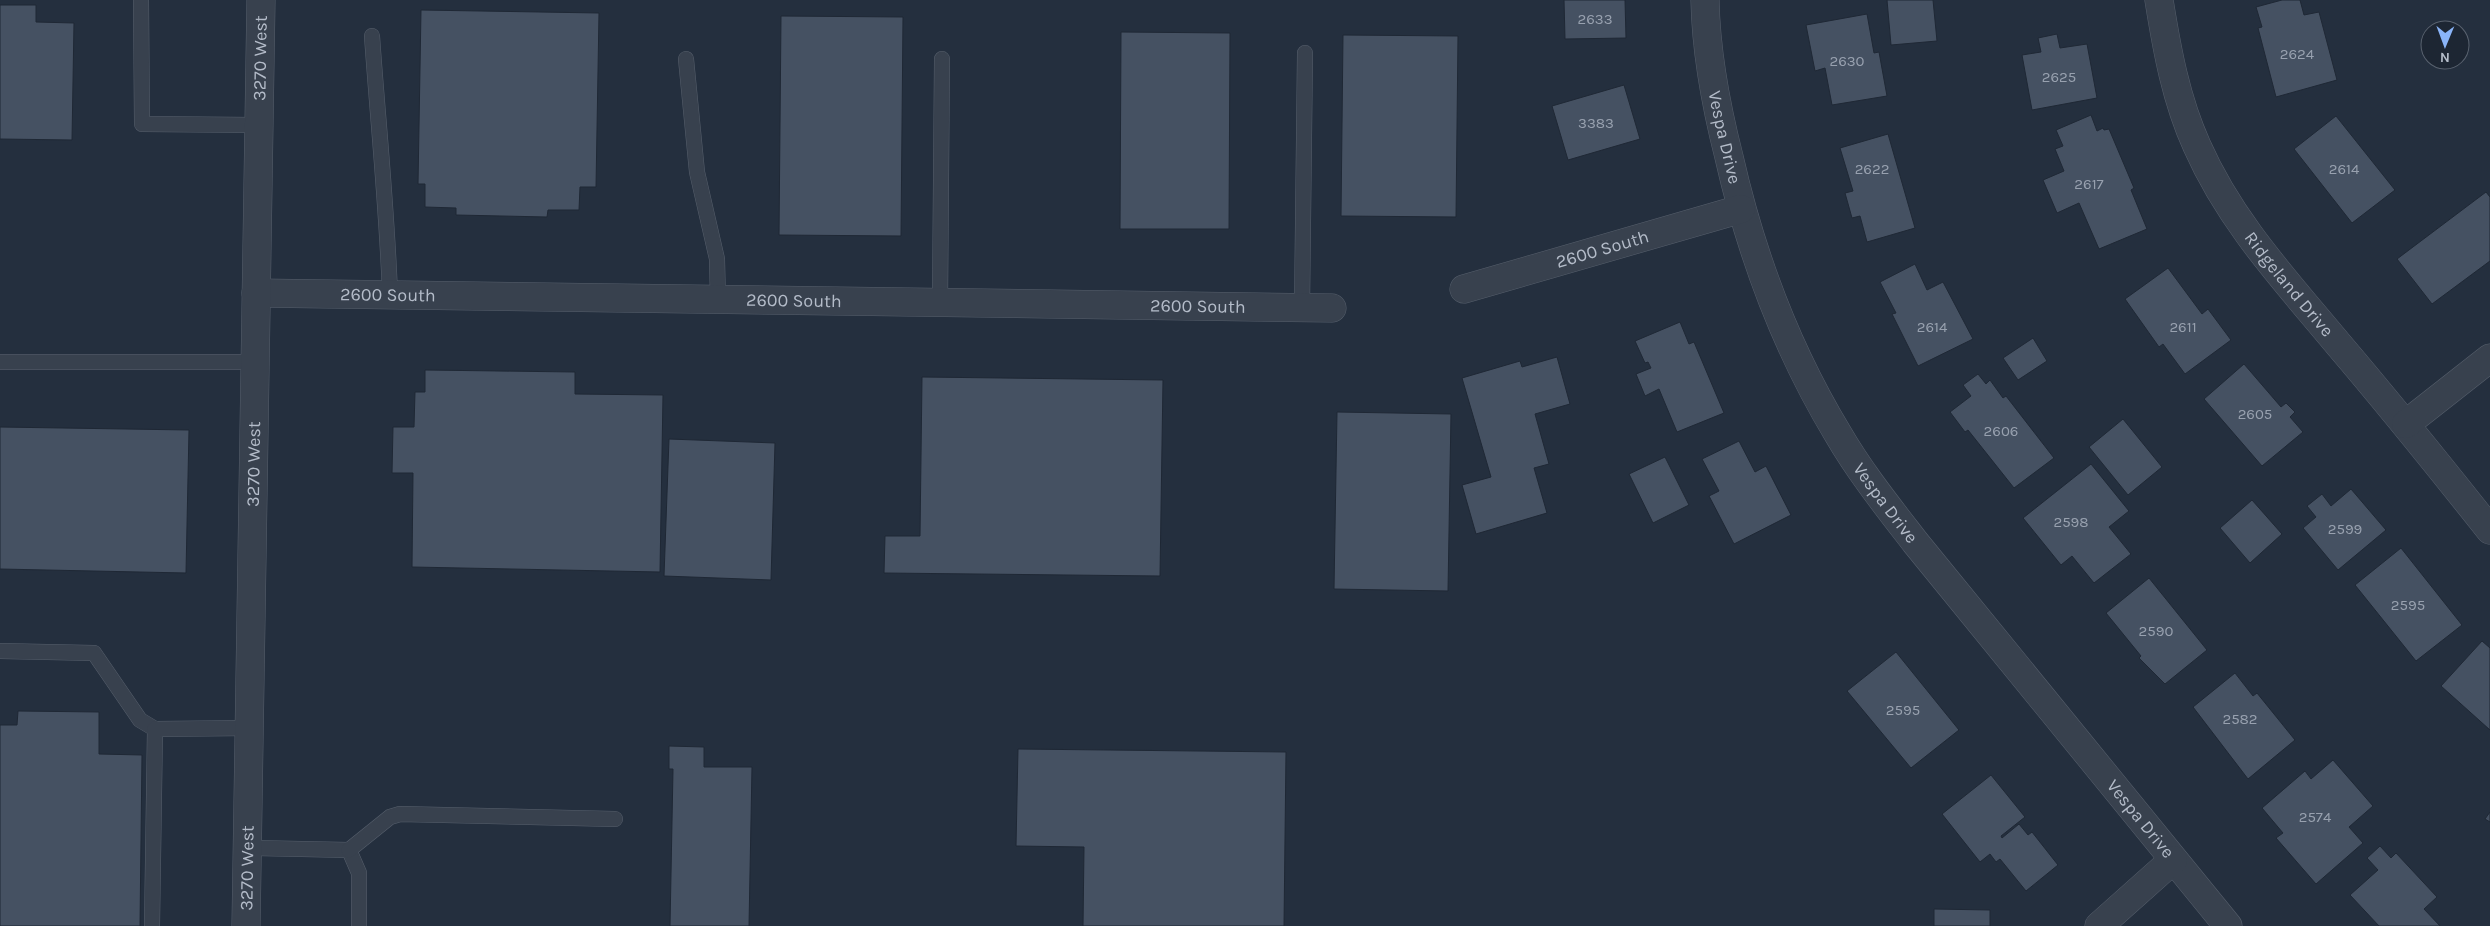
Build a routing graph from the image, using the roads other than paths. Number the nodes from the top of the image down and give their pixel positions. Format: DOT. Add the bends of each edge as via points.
graph roads {
  1 [pos="141,0"];
  2 [pos="261,0"];
  3 [pos="1706,0"];
  4 [pos="2159,0"];
  5 [pos="372,36"];
  6 [pos="1305,53"];
  7 [pos="686,59"];
  8 [pos="942,59"];
  9 [pos="259,125"];
  10 [pos="1741,208"];
  11 [pos="1464,289"];
  12 [pos="256,294"];
  13 [pos="390,295"];
  14 [pos="718,300"];
  15 [pos="940,303"];
  16 [pos="1302,308"];
  17 [pos="1332,308"];
  18 [pos="2490,358"];
  19 [pos="0,362"];
  20 [pos="255,362"];
  21 [pos="2406,424"];
  22 [pos="2490,530"];
  23 [pos="0,651"];
  24 [pos="250,728"];
  25 [pos="155,729"];
  26 [pos="615,819"];
  27 [pos="248,848"];
  28 [pos="348,850"];
  29 [pos="2172,860"];
  30 [pos="152,926"];
  31 [pos="246,926"];
  32 [pos="359,926"];
  33 [pos="2099,926"];
  34 [pos="2228,926"];
  1 -- 9 [label="lane" via="142,124"];
  2 -- 9 [label="street, 3270 West"];
  3 -- 10 [label="street, Vespa Drive" via="1712,75"];
  4 -- 21 [label="street, Ridgeland Drive" via="2179,100 2197,146 2219,188 2249,237"];
  5 -- 13 [label="lane" via="388,217"];
  6 -- 16 [label="lane"];
  7 -- 14 [label="lane" via="697,172 717,259"];
  8 -- 15 [label="lane"];
  9 -- 12 [label="street, 3270 West"];
  10 -- 11 [label="street, 2600 South"];
  10 -- 29 [label="street, Vespa Drive" via="1779,319 1842,442 1880,497"];
  12 -- 13 [label="street, 2600 South"];
  12 -- 20 [label="street, 3270 West"];
  13 -- 14 [label="street, 2600 South"];
  14 -- 15 [label="street, 2600 South"];
  15 -- 16 [label="street, 2600 South"];
  16 -- 17 [label="street, 2600 South"];
  18 -- 21 [label="street"];
  19 -- 20 [label="lane"];
  20 -- 24 [label="street, 3270 West"];
  21 -- 22 [label="street, Ridgeland Drive"];
  23 -- 25 [label="lane" via="94,654 140,720"];
  24 -- 25 [label="lane"];
  24 -- 27 [label="street, 3270 West"];
  25 -- 30 [label="lane"];
  26 -- 28 [label="lane" via="400,814 390,817"];
  27 -- 28 [label="lane"];
  27 -- 31 [label="street, 3270 West"];
  28 -- 32 [label="lane" via="359,873"];
  29 -- 33 [label="street"];
  29 -- 34 [label="street, Vespa Drive"];
}
